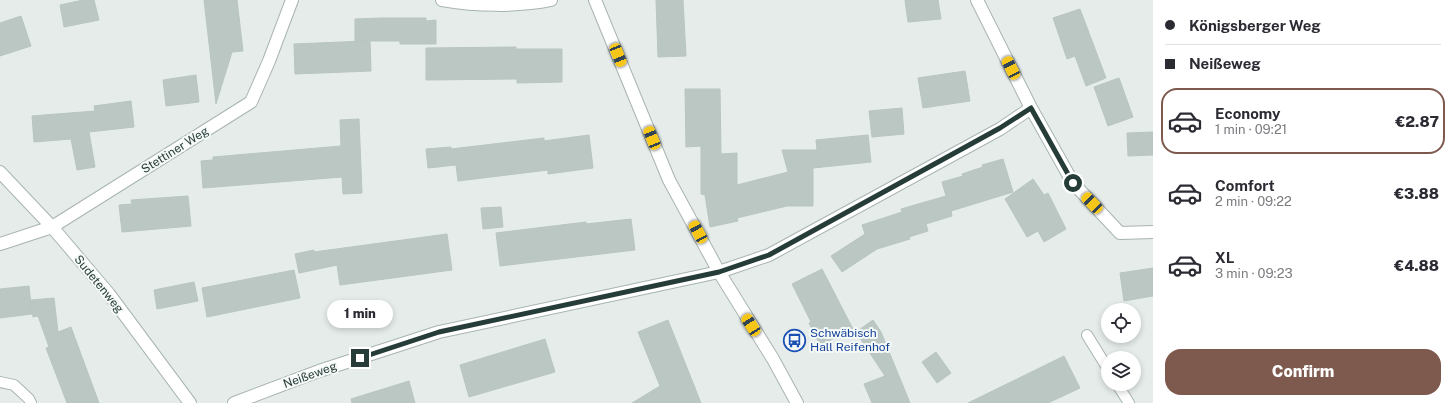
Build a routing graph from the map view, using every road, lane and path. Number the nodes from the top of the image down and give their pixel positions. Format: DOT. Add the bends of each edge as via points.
graph roads {
  1 [pos="292,0"];
  2 [pos="442,0"];
  3 [pos="552,0"];
  4 [pos="595,0"];
  5 [pos="977,0"];
  6 [pos="462,2"];
  7 [pos="1031,108"];
  8 [pos="0,172"];
  9 [pos="52,227"];
  10 [pos="1153,232"];
  11 [pos="0,244"];
  12 [pos="719,272"];
  13 [pos="1087,335"];
  14 [pos="1101,358"];
  15 [pos="0,382"];
  16 [pos="1121,391"];
  17 [pos="31,403"];
  18 [pos="190,403"];
  19 [pos="234,403"];
  20 [pos="797,403"];
  21 [pos="1129,403"];
  1 -- 9 [label="street, Stettiner Weg" via="270,61 251,102"];
  2 -- 6 [label="street"];
  3 -- 6 [label="street" via="532,4"];
  4 -- 12 [label="street" via="669,180"];
  5 -- 7 [label="street"];
  7 -- 10 [label="street" via="1073,183 1120,233"];
  7 -- 12 [label="street, Neißeweg" via="1000,128 769,255"];
  8 -- 9 [label="street, Sudetenweg"];
  9 -- 11 [label="street, Stettiner Weg"];
  9 -- 18 [label="street, Sudetenweg" via="109,294"];
  12 -- 19 [label="street, Neißeweg" via="439,332 319,371"];
  12 -- 20 [label="street"];
  13 -- 14 [label="lane"];
  15 -- 17 [label="lane" via="14,385"];
  16 -- 21 [label="lane"];
}
